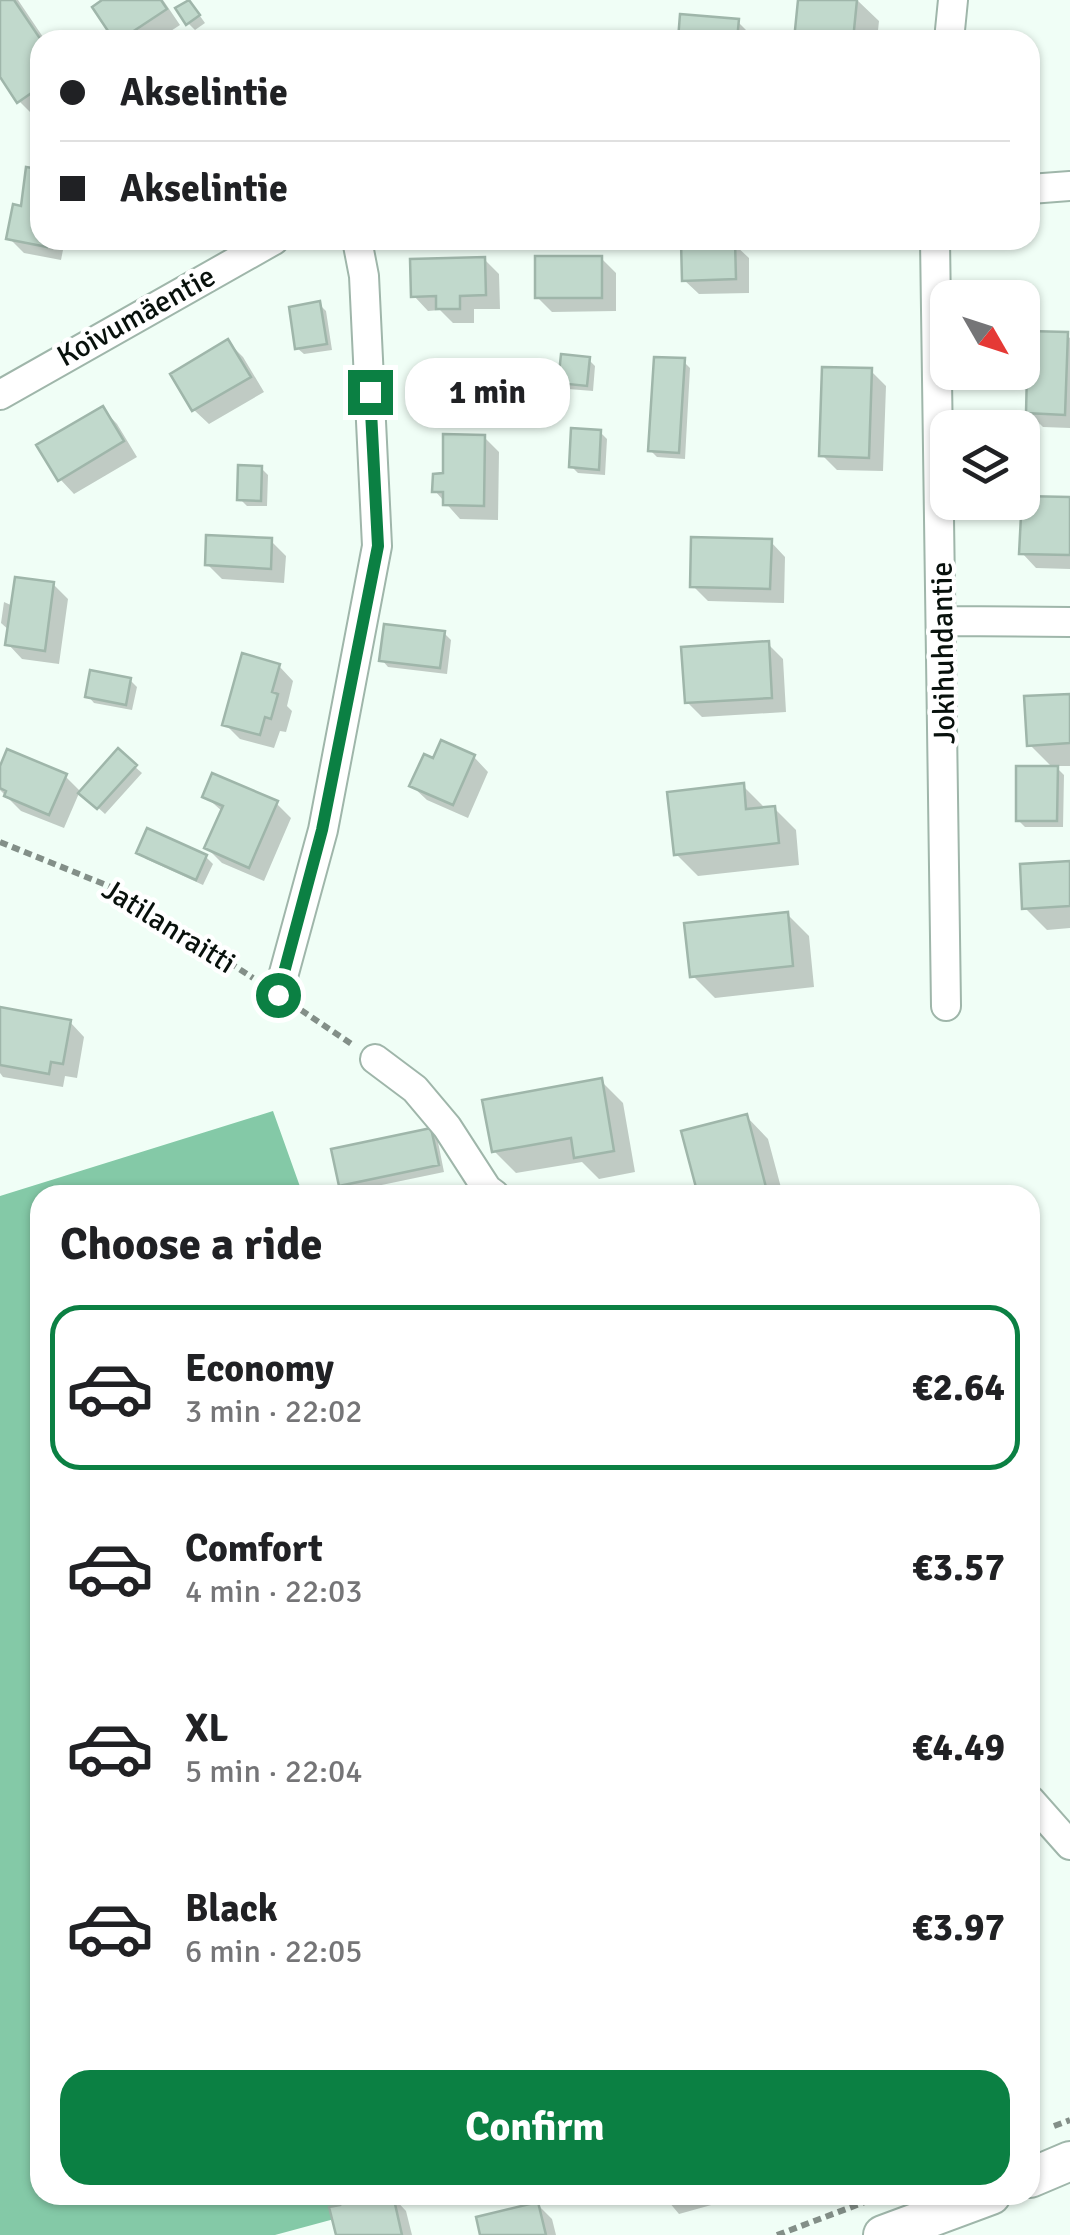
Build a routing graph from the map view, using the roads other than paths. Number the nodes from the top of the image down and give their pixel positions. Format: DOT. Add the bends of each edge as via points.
graph roads {
  1 [pos="953,0"];
  2 [pos="950,30"];
  3 [pos="1070,186"];
  4 [pos="1040,188"];
  5 [pos="256,250"];
  6 [pos="359,250"];
  7 [pos="935,250"];
  8 [pos="0,394"];
  9 [pos="943,621"];
  10 [pos="1070,622"];
  11 [pos="278,995"];
  12 [pos="946,1006"];
  13 [pos="375,1059"];
  14 [pos="484,1185"];
  15 [pos="1040,1812"];
  16 [pos="1070,1846"];
  17 [pos="1070,2160"];
  18 [pos="1040,2174"];
  19 [pos="940,2205"];
  20 [pos="874,2218"];
  1 -- 2 [label="street"];
  3 -- 4 [label="street"];
  5 -- 8 [label="street, Koivumäentie"];
  6 -- 11 [label="street" via="378,546 322,830"];
  7 -- 9 [label="street, Jokihuhdantie"];
  9 -- 10 [label="street"];
  9 -- 12 [label="street, Jokihuhdantie"];
  13 -- 14 [label="street" via="416,1089"];
  15 -- 16 [label="street"];
  17 -- 18 [label="main road"];
  19 -- 20 [label="main road"];
}
